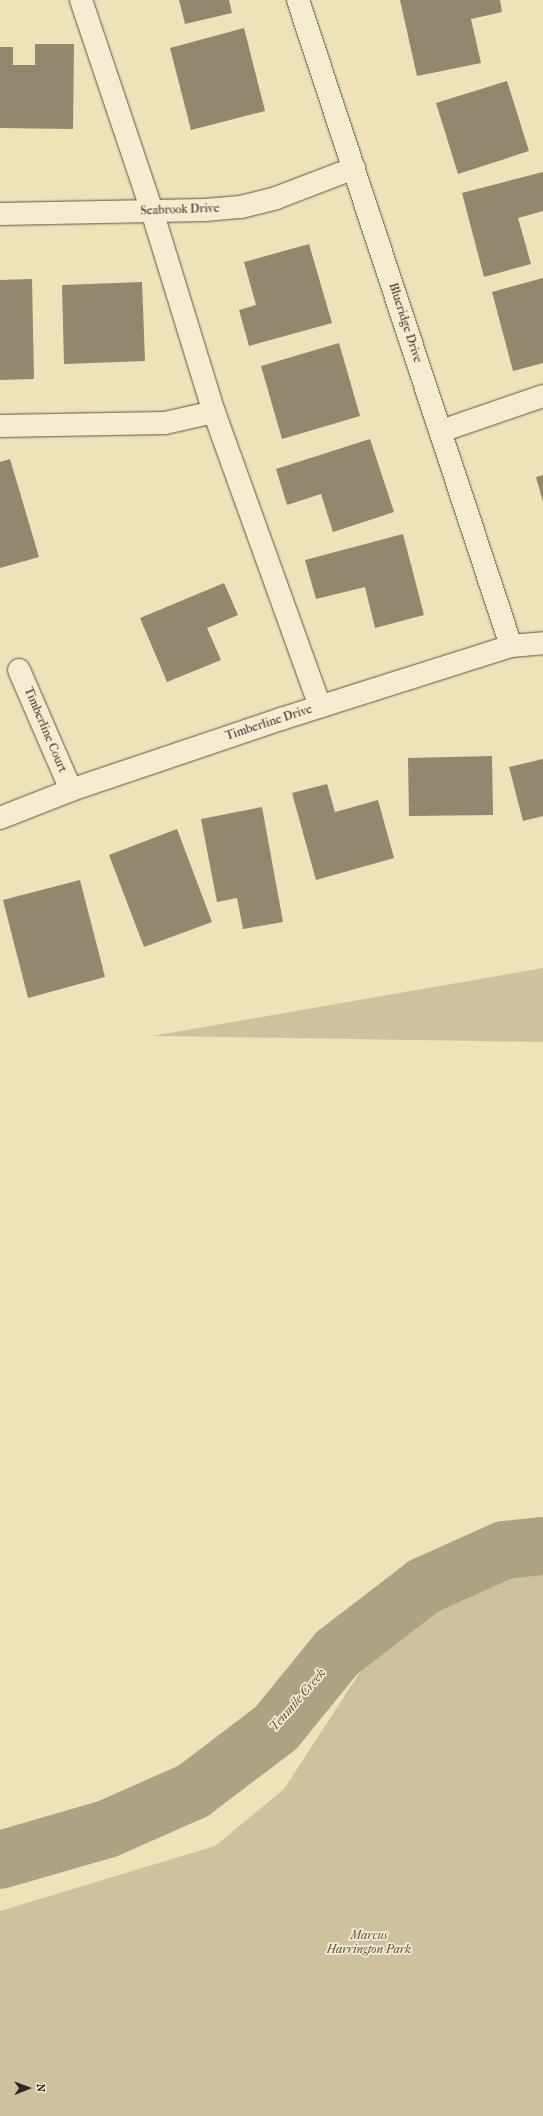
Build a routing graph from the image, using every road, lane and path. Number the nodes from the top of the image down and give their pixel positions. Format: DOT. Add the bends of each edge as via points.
graph roads {
  1 [pos="81,0"];
  2 [pos="298,0"];
  3 [pos="354,168"];
  4 [pos="152,211"];
  5 [pos="0,214"];
  6 [pos="543,396"];
  7 [pos="214,412"];
  8 [pos="0,426"];
  9 [pos="441,430"];
  10 [pos="543,643"];
  11 [pos="511,646"];
  12 [pos="19,670"];
  13 [pos="320,706"];
  14 [pos="71,790"];
  15 [pos="0,818"];
  1 -- 4 [label="street"];
  2 -- 3 [label="street, Blueridge Drive"];
  3 -- 4 [label="street, Seabrook Drive" via="276,198 241,207"];
  3 -- 9 [label="street, Blueridge Drive"];
  4 -- 5 [label="street, Seabrook Drive"];
  4 -- 7 [label="street"];
  6 -- 9 [label="street"];
  7 -- 8 [label="street" via="165,423"];
  7 -- 13 [label="street"];
  9 -- 11 [label="street, Blueridge Drive"];
  10 -- 11 [label="street, Timberline Drive"];
  11 -- 13 [label="street, Timberline Drive"];
  12 -- 14 [label="street, Timberline Court"];
  13 -- 14 [label="street, Timberline Drive"];
  14 -- 15 [label="street, Timberline Drive"];
}
